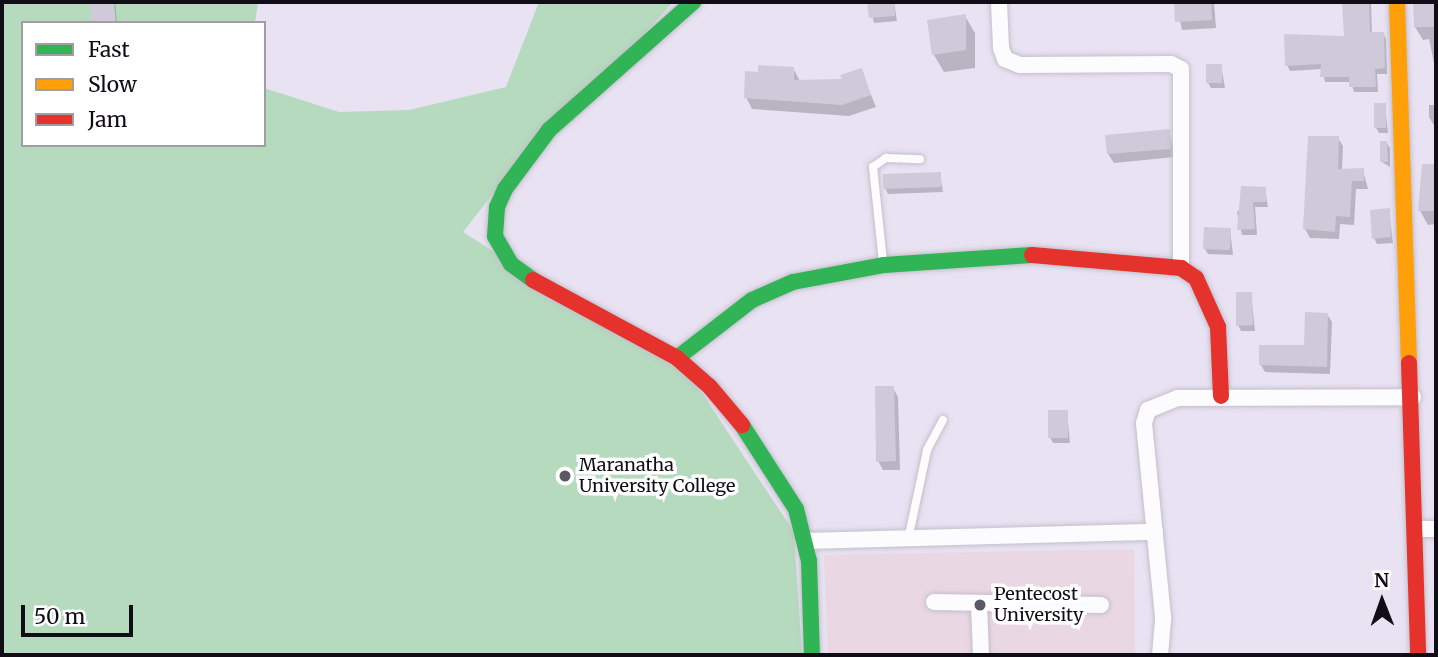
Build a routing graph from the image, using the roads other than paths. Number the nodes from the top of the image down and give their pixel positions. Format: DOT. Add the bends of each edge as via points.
graph roads {
  1 [pos="693,2"];
  2 [pos="999,2"];
  3 [pos="1397,2"];
  4 [pos="920,159"];
  5 [pos="884,265"];
  6 [pos="1181,268"];
  7 [pos="677,358"];
  8 [pos="1221,396"];
  9 [pos="1413,397"];
  10 [pos="943,420"];
  11 [pos="1436,529"];
  12 [pos="1418,530"];
  13 [pos="1155,532"];
  14 [pos="909,535"];
  15 [pos="804,541"];
  16 [pos="934,602"];
  17 [pos="979,605"];
  18 [pos="1101,605"];
  19 [pos="812,655"];
  20 [pos="981,655"];
  21 [pos="1160,655"];
  22 [pos="1418,655"];
  1 -- 7 [label="street" via="548,130 505,189 495,221 501,252 511,264"];
  2 -- 6 [label="street" via="1001,48 1005,59 1020,65 1171,64 1181,69"];
  3 -- 9 [label="street"];
  4 -- 5 [label="lane" via="886,158 873,167"];
  5 -- 6 [label="street" via="1048,253"];
  5 -- 7 [label="street" via="782,286 752,300"];
  6 -- 8 [label="street" via="1196,278 1211,306 1217,327"];
  7 -- 15 [label="street" via="710,387 750,436 796,509"];
  8 -- 9 [label="street"];
  8 -- 13 [label="street" via="1164,400 1149,410 1144,422"];
  9 -- 12 [label="street"];
  10 -- 14 [label="lane" via="927,450"];
  11 -- 12 [label="street"];
  12 -- 22 [label="street"];
  13 -- 14 [label="street"];
  13 -- 21 [label="street" via="1163,617"];
  14 -- 15 [label="street"];
  15 -- 19 [label="street"];
  16 -- 17 [label="street"];
  17 -- 18 [label="street"];
  17 -- 20 [label="street"];
}
